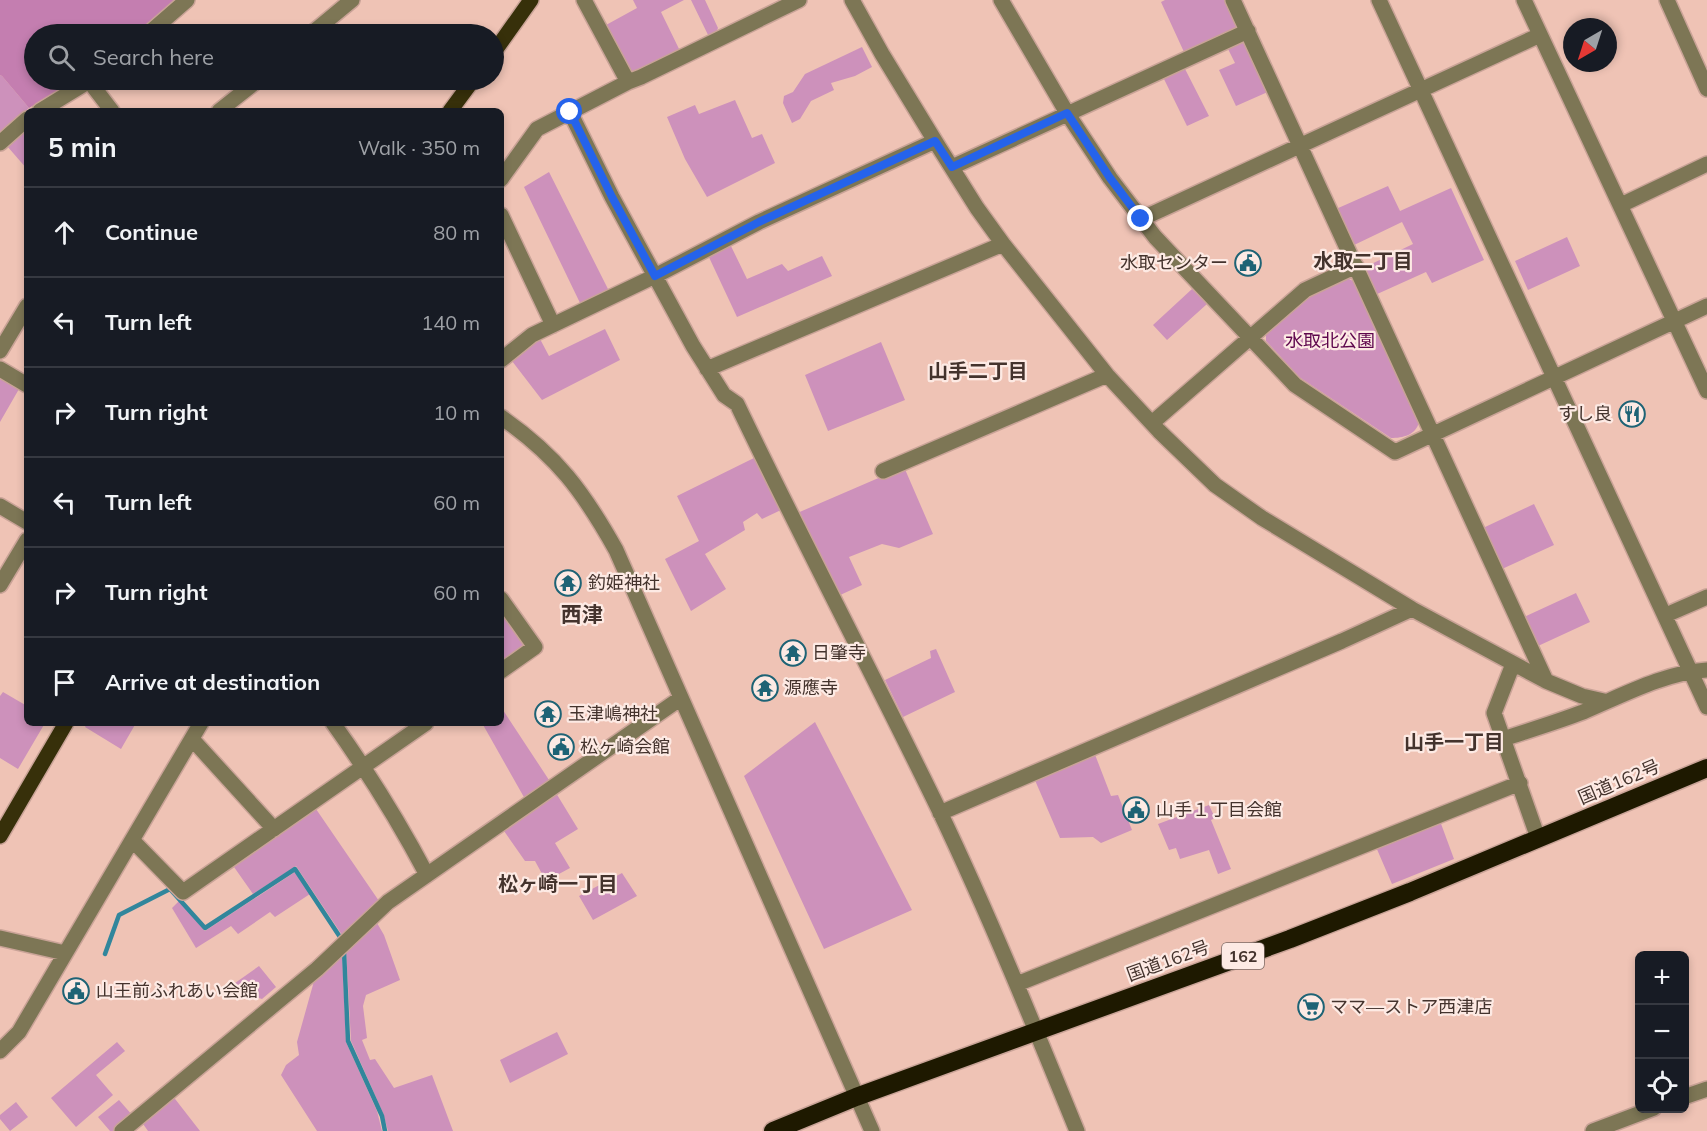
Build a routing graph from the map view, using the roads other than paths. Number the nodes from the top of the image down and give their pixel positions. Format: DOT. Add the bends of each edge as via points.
graph roads {
  1 [pos="187,0"];
  2 [pos="352,0"];
  3 [pos="531,0"];
  4 [pos="584,0"];
  5 [pos="799,0"];
  6 [pos="852,0"];
  7 [pos="1233,0"];
  8 [pos="1379,0"];
  9 [pos="1524,0"];
  10 [pos="1667,0"];
  11 [pos="1004,1"];
  12 [pos="159,24"];
  13 [pos="323,24"];
  14 [pos="1248,31"];
  15 [pos="1540,35"];
  16 [pos="504,37"];
  17 [pos="628,82"];
  18 [pos="1421,89"];
  19 [pos="1707,89"];
  20 [pos="73,90"];
  21 [pos="96,90"];
  22 [pos="245,90"];
  23 [pos="466,90"];
  24 [pos="45,108"];
  25 [pos="110,108"];
  26 [pos="223,108"];
  27 [pos="452,108"];
  28 [pos="570,112"];
  29 [pos="1067,113"];
  30 [pos="24,122"];
  31 [pos="935,141"];
  32 [pos="0,143"];
  33 [pos="1301,144"];
  34 [pos="1707,164"];
  35 [pos="952,167"];
  36 [pos="504,176"];
  37 [pos="1621,205"];
  38 [pos="1141,219"];
  39 [pos="504,221"];
  40 [pos="1003,244"];
  41 [pos="1356,266"];
  42 [pos="655,276"];
  43 [pos="1707,306"];
  44 [pos="24,311"];
  45 [pos="1675,321"];
  46 [pos="553,325"];
  47 [pos="1250,337"];
  48 [pos="0,351"];
  49 [pos="504,357"];
  50 [pos="0,369"];
  51 [pos="707,369"];
  52 [pos="1107,375"];
  53 [pos="1554,378"];
  54 [pos="24,383"];
  55 [pos="1707,391"];
  56 [pos="504,419"];
  57 [pos="1152,423"];
  58 [pos="1434,434"];
  59 [pos="883,471"];
  60 [pos="0,506"];
  61 [pos="24,520"];
  62 [pos="24,545"];
  63 [pos="0,585"];
  64 [pos="1707,597"];
  65 [pos="504,603"];
  66 [pos="1412,609"];
  67 [pos="1665,615"];
  68 [pos="1513,664"];
  69 [pos="504,669"];
  70 [pos="1707,670"];
  71 [pos="1690,671"];
  72 [pos="1546,681"];
  73 [pos="681,698"];
  74 [pos="1604,701"];
  75 [pos="1707,707"];
  76 [pos="64,726"];
  77 [pos="199,726"];
  78 [pos="335,726"];
  79 [pos="422,726"];
  80 [pos="192,739"];
  81 [pos="1503,739"];
  82 [pos="364,766"];
  83 [pos="1707,768"];
  84 [pos="1520,783"];
  85 [pos="940,813"];
  86 [pos="274,829"];
  87 [pos="0,836"];
  88 [pos="1538,838"];
  89 [pos="133,841"];
  90 [pos="427,874"];
  91 [pos="0,938"];
  92 [pos="65,953"];
  93 [pos="1017,984"];
  94 [pos="1036,1031"];
  95 [pos="0,1051"];
  96 [pos="1707,1089"];
  97 [pos="1689,1095"];
  98 [pos="856,1097"];
  99 [pos="1641,1113"];
  100 [pos="122,1131"];
  101 [pos="773,1131"];
  102 [pos="872,1131"];
  103 [pos="1077,1131"];
  104 [pos="1593,1131"];
  1 -- 12 [label="street"];
  2 -- 13 [label="street"];
  3 -- 16 [label="main road"];
  4 -- 17 [label="street"];
  5 -- 17 [label="street"];
  6 -- 31 [label="street"];
  7 -- 14 [label="street"];
  8 -- 18 [label="street"];
  9 -- 15 [label="street"];
  10 -- 19 [label="street"];
  11 -- 29 [label="street"];
  14 -- 29 [label="street"];
  14 -- 33 [label="street"];
  15 -- 18 [label="street"];
  15 -- 37 [label="street"];
  17 -- 28 [label="street"];
  18 -- 33 [label="street"];
  18 -- 53 [label="street"];
  20 -- 24 [label="street"];
  21 -- 25 [label="street"];
  22 -- 26 [label="street"];
  23 -- 27 [label="main road"];
  28 -- 36 [label="street" via="537,129"];
  28 -- 42 [label="street"];
  29 -- 35 [label="street"];
  29 -- 38 [label="street"];
  30 -- 32 [label="street"];
  31 -- 35 [label="street"];
  31 -- 42 [label="street" via="759,222"];
  33 -- 38 [label="street"];
  33 -- 41 [label="street"];
  34 -- 37 [label="street"];
  35 -- 40 [label="street"];
  37 -- 45 [label="street"];
  38 -- 47 [label="street"];
  39 -- 46 [label="street"];
  40 -- 51 [label="street"];
  40 -- 52 [label="street"];
  41 -- 47 [label="street" via="1305,290"];
  41 -- 58 [label="street"];
  42 -- 46 [label="street"];
  42 -- 51 [label="street"];
  43 -- 45 [label="street"];
  44 -- 48 [label="street"];
  45 -- 53 [label="street"];
  45 -- 55 [label="street"];
  46 -- 49 [label="street" via="532,334"];
  47 -- 57 [label="street"];
  47 -- 58 [label="street" via="1295,385 1395,452"];
  50 -- 54 [label="street"];
  51 -- 85 [label="street" via="723,395 737,404"];
  52 -- 57 [label="street"];
  52 -- 59 [label="street"];
  53 -- 58 [label="street"];
  53 -- 67 [label="street"];
  56 -- 73 [label="street" via="550,455 596,514 616,550"];
  57 -- 66 [label="street" via="1215,485"];
  58 -- 72 [label="street"];
  60 -- 61 [label="street"];
  62 -- 63 [label="street"];
  64 -- 67 [label="street"];
  65 -- 69 [label="street" via="535,647"];
  66 -- 68 [label="street"];
  66 -- 85 [label="street"];
  67 -- 71 [label="street"];
  68 -- 72 [label="street"];
  68 -- 81 [label="street" via="1494,713"];
  70 -- 71 [label="street"];
  71 -- 74 [label="street"];
  71 -- 75 [label="street"];
  72 -- 74 [label="street"];
  73 -- 90 [label="street"];
  73 -- 98 [label="street"];
  74 -- 81 [label="street"];
  76 -- 87 [label="main road"];
  77 -- 80 [label="street"];
  78 -- 82 [label="street"];
  79 -- 82 [label="street"];
  80 -- 86 [label="street"];
  80 -- 89 [label="street"];
  81 -- 84 [label="street"];
  82 -- 86 [label="street"];
  82 -- 90 [label="street"];
  83 -- 88 [label="highway, 国道162号 / 162"];
  84 -- 88 [label="street"];
  84 -- 93 [label="street"];
  85 -- 93 [label="street"];
  86 -- 89 [label="street" via="183,892"];
  88 -- 94 [label="highway, 国道162号 / 162" via="1290,939"];
  89 -- 92 [label="street"];
  90 -- 100 [label="street" via="388,902 317,969"];
  91 -- 92 [label="street"];
  92 -- 95 [label="street" via="19,1032"];
  93 -- 94 [label="street"];
  94 -- 98 [label="highway, 国道162号 / 162"];
  94 -- 103 [label="street"];
  96 -- 97 [label="street"];
  98 -- 101 [label="highway, 国道162号 / 162"];
  98 -- 102 [label="street"];
  99 -- 104 [label="street"];
}
